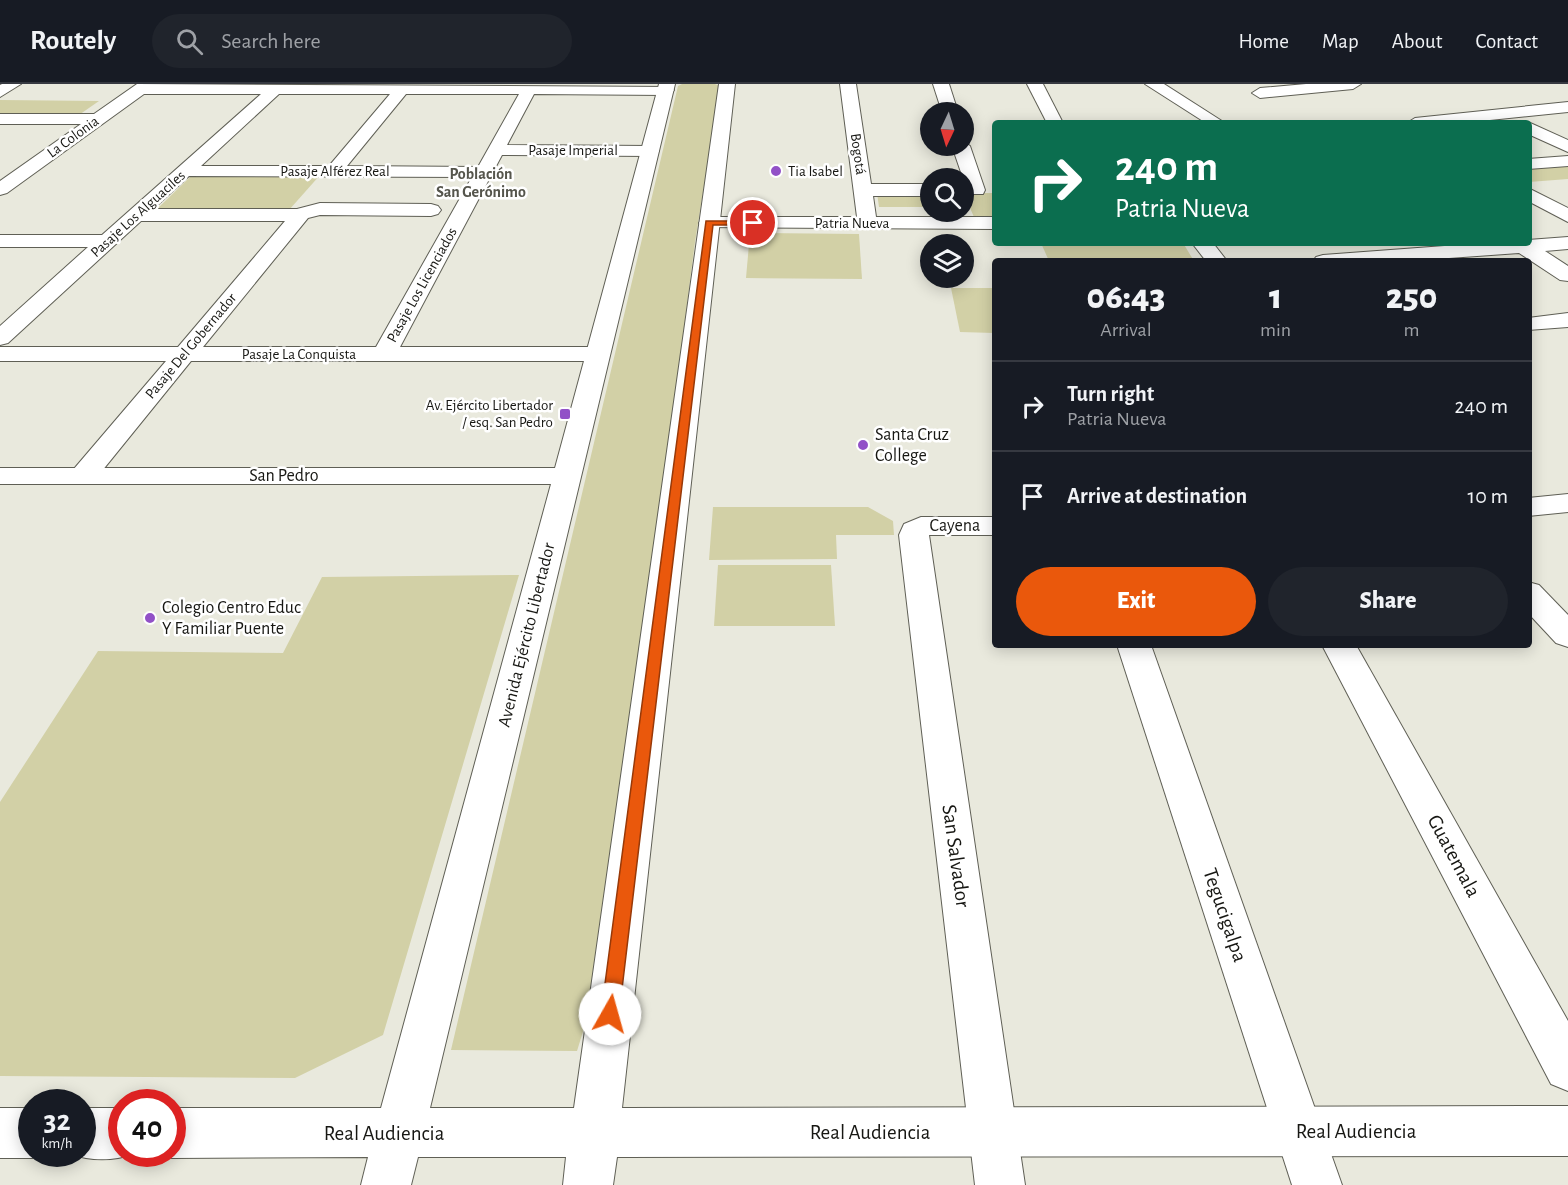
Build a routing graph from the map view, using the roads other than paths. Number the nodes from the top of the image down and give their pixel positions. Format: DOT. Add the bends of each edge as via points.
graph roads {
  1 [pos="13,84"];
  2 [pos="727,84"];
  3 [pos="848,84"];
  4 [pos="941,84"];
  5 [pos="1035,84"];
  6 [pos="1153,84"];
  7 [pos="1353,84"];
  8 [pos="1319,86"];
  9 [pos="143,87"];
  10 [pos="453,87"];
  11 [pos="666,87"];
  12 [pos="275,89"];
  13 [pos="1268,89"];
  14 [pos="402,90"];
  15 [pos="529,90"];
  16 [pos="0,92"];
  17 [pos="947,102"];
  18 [pos="1568,107"];
  19 [pos="1503,114"];
  20 [pos="0,119"];
  21 [pos="97,119"];
  22 [pos="1053,120"];
  23 [pos="1212,120"];
  24 [pos="1444,120"];
  25 [pos="1515,120"];
  26 [pos="1532,129"];
  27 [pos="1568,147"];
  28 [pos="496,150"];
  29 [pos="650,151"];
  30 [pos="965,156"];
  31 [pos="1568,161"];
  32 [pos="1532,164"];
  33 [pos="185,171"];
  34 [pos="334,171"];
  35 [pos="484,172"];
  36 [pos="1548,183"];
  37 [pos="1532,185"];
  38 [pos="0,189"];
  39 [pos="863,190"];
  40 [pos="920,190"];
  41 [pos="978,190"];
  42 [pos="1532,195"];
  43 [pos="431,210"];
  44 [pos="136,215"];
  45 [pos="300,215"];
  46 [pos="1568,216"];
  47 [pos="709,223"];
  48 [pos="867,223"];
  49 [pos="992,223"];
  50 [pos="0,241"];
  51 [pos="108,241"];
  52 [pos="1568,243"];
  53 [pos="1532,245"];
  54 [pos="1204,246"];
  55 [pos="1523,246"];
  56 [pos="1214,258"];
  57 [pos="1363,258"];
  58 [pos="1568,275"];
  59 [pos="1568,320"];
  60 [pos="1532,324"];
  61 [pos="0,339"];
  62 [pos="0,354"];
  63 [pos="184,354"];
  64 [pos="384,354"];
  65 [pos="598,354"];
  66 [pos="0,476"];
  67 [pos="83,476"];
  68 [pos="567,476"];
  69 [pos="1568,503"];
  70 [pos="1532,507"];
  71 [pos="992,526"];
  72 [pos="917,528"];
  73 [pos="1532,597"];
  74 [pos="1568,635"];
  75 [pos="1135,648"];
  76 [pos="1341,648"];
  77 [pos="1568,1067"];
  78 [pos="1568,1131"];
  79 [pos="595,1132"];
  80 [pos="993,1132"];
  81 [pos="1299,1132"];
  82 [pos="0,1133"];
  83 [pos="18,1133"];
  84 [pos="186,1133"];
  85 [pos="400,1133"];
  86 [pos="386,1185"];
  87 [pos="588,1185"];
  88 [pos="1000,1185"];
  89 [pos="1317,1185"];
  1 -- 16 [label="street"];
  2 -- 47 [label="street"];
  3 -- 39 [label="street, Bogotá"];
  4 -- 17 [label="street"];
  5 -- 22 [label="street"];
  6 -- 23 [label="street"];
  7 -- 8 [label="street"];
  8 -- 13 [label="street"];
  9 -- 12 [label="street"];
  9 -- 21 [label="street, La Colonia"];
  10 -- 14 [label="street"];
  10 -- 15 [label="street"];
  11 -- 15 [label="street"];
  11 -- 29 [label="street, Avenida Ejército Libertador"];
  12 -- 14 [label="street"];
  12 -- 33 [label="street, Pasaje Los Alguaciles"];
  14 -- 34 [label="street"];
  15 -- 28 [label="street, Pasaje Los Licenciados"];
  18 -- 19 [label="street"];
  19 -- 24 [label="street"];
  19 -- 25 [label="street"];
  20 -- 21 [label="street"];
  21 -- 38 [label="street, La Colonia"];
  26 -- 27 [label="street"];
  28 -- 29 [label="street, Pasaje Imperial"];
  28 -- 35 [label="street, Pasaje Los Licenciados"];
  29 -- 65 [label="street, Avenida Ejército Libertador"];
  30 -- 41 [label="street"];
  31 -- 32 [label="street"];
  33 -- 34 [label="street, Pasaje Alférez Real"];
  33 -- 44 [label="street, Pasaje Los Alguaciles"];
  34 -- 35 [label="street, Pasaje Alférez Real"];
  35 -- 64 [label="street, Pasaje Los Licenciados"];
  36 -- 37 [label="street"];
  39 -- 40 [label="street"];
  39 -- 48 [label="street, Bogotá"];
  42 -- 46 [label="street"];
  43 -- 45 [label="street" via="320,209"];
  44 -- 45 [label="street"];
  44 -- 51 [label="street, Pasaje Los Alguaciles"];
  45 -- 63 [label="street, Pasaje Del Gobernador"];
  47 -- 48 [label="street, Patria Nueva"];
  47 -- 79 [label="street"];
  48 -- 49 [label="street, Patria Nueva"];
  50 -- 51 [label="street"];
  51 -- 61 [label="street, Pasaje Los Alguaciles"];
  52 -- 53 [label="street"];
  54 -- 56 [label="street"];
  55 -- 57 [label="street"];
  55 -- 58 [label="street"];
  59 -- 60 [label="street"];
  62 -- 63 [label="street, Pasaje La Conquista"];
  63 -- 64 [label="street, Pasaje La Conquista"];
  63 -- 67 [label="street, Pasaje Del Gobernador"];
  64 -- 65 [label="street, Pasaje La Conquista"];
  65 -- 68 [label="street, Avenida Ejército Libertador"];
  66 -- 67 [label="street, San Pedro"];
  67 -- 68 [label="street, San Pedro"];
  68 -- 85 [label="street, Avenida Ejército Libertador"];
  69 -- 70 [label="street"];
  71 -- 72 [label="street, Cayena"];
  72 -- 80 [label="street, San Salvador" via="914,534"];
  73 -- 74 [label="street"];
  75 -- 81 [label="street, Tegucigalpa"];
  76 -- 77 [label="street, Guatemala"];
  78 -- 81 [label="street, Real Audiencia"];
  79 -- 80 [label="street, Real Audiencia"];
  79 -- 85 [label="street, Real Audiencia"];
  79 -- 87 [label="street"];
  80 -- 81 [label="street, Real Audiencia"];
  80 -- 88 [label="street, San Salvador"];
  81 -- 89 [label="street, Tegucigalpa"];
  82 -- 83 [label="street"];
  84 -- 85 [label="street, Real Audiencia"];
  85 -- 86 [label="street, Avenida Ejército Libertador"];
}
